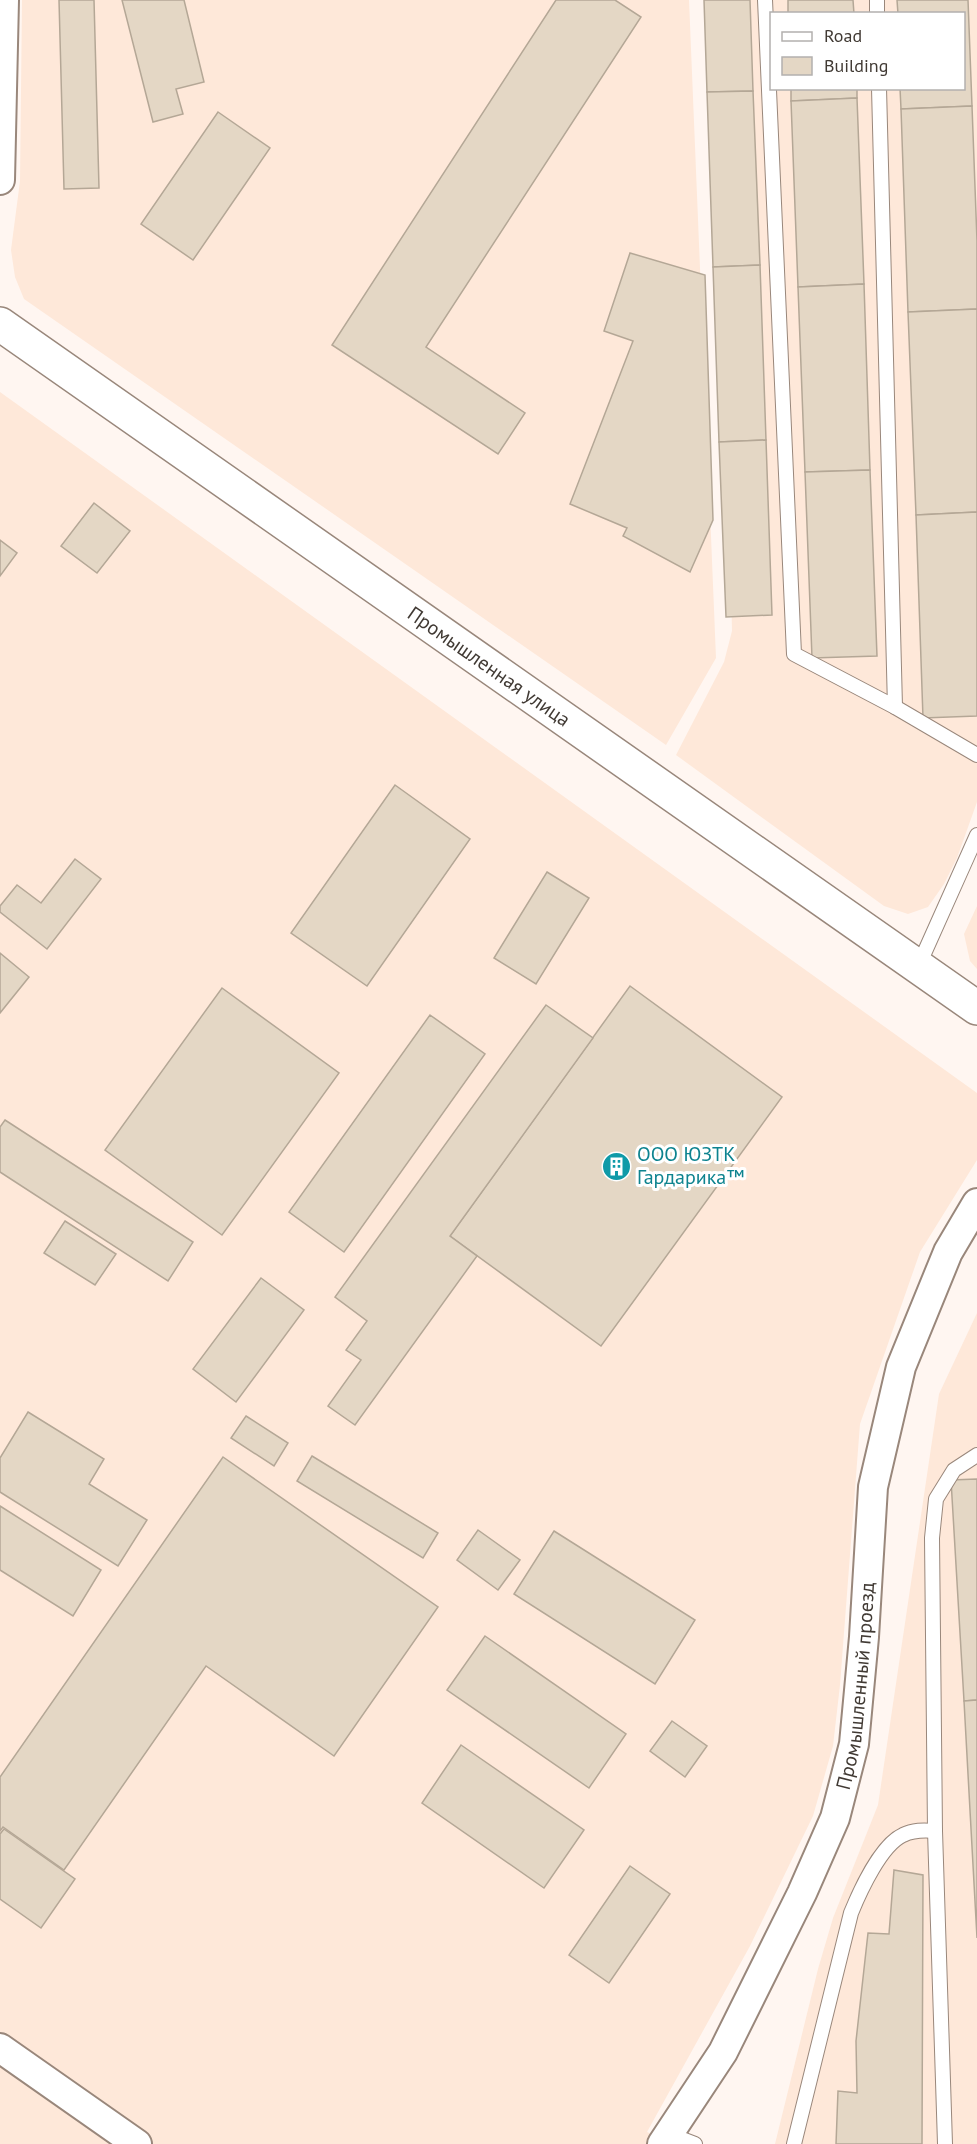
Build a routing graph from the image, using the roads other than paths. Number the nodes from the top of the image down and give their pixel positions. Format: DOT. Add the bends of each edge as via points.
graph roads {
  1 [pos="4,0"];
  2 [pos="765,0"];
  3 [pos="879,90"];
  4 [pos="0,180"];
  5 [pos="0,324"];
  6 [pos="895,707"];
  7 [pos="977,755"];
  8 [pos="977,835"];
  9 [pos="918,967"];
  10 [pos="977,1008"];
  11 [pos="977,1203"];
  12 [pos="977,1455"];
  13 [pos="935,1831"];
  14 [pos="0,2048"];
  15 [pos="675,2141"];
  16 [pos="137,2144"];
  17 [pos="794,2144"];
  18 [pos="945,2144"];
  1 -- 4 [label="street"];
  2 -- 6 [label="lane" via="794,654"];
  3 -- 6 [label="lane"];
  5 -- 9 [label="street, Промышленная улица"];
  6 -- 7 [label="lane"];
  8 -- 9 [label="lane"];
  9 -- 10 [label="street, Промышленная улица"];
  11 -- 15 [label="street, Промышленный проезд" via="948,1252 901,1367 873,1487 854,1744 834,1818 802,1893"];
  12 -- 13 [label="lane" via="954,1470 936,1499 932,1538"];
  13 -- 17 [label="lane" via="917,1830 900,1836 878,1859 862,1885 851,1913"];
  13 -- 18 [label="lane"];
  14 -- 16 [label="street"];
}
